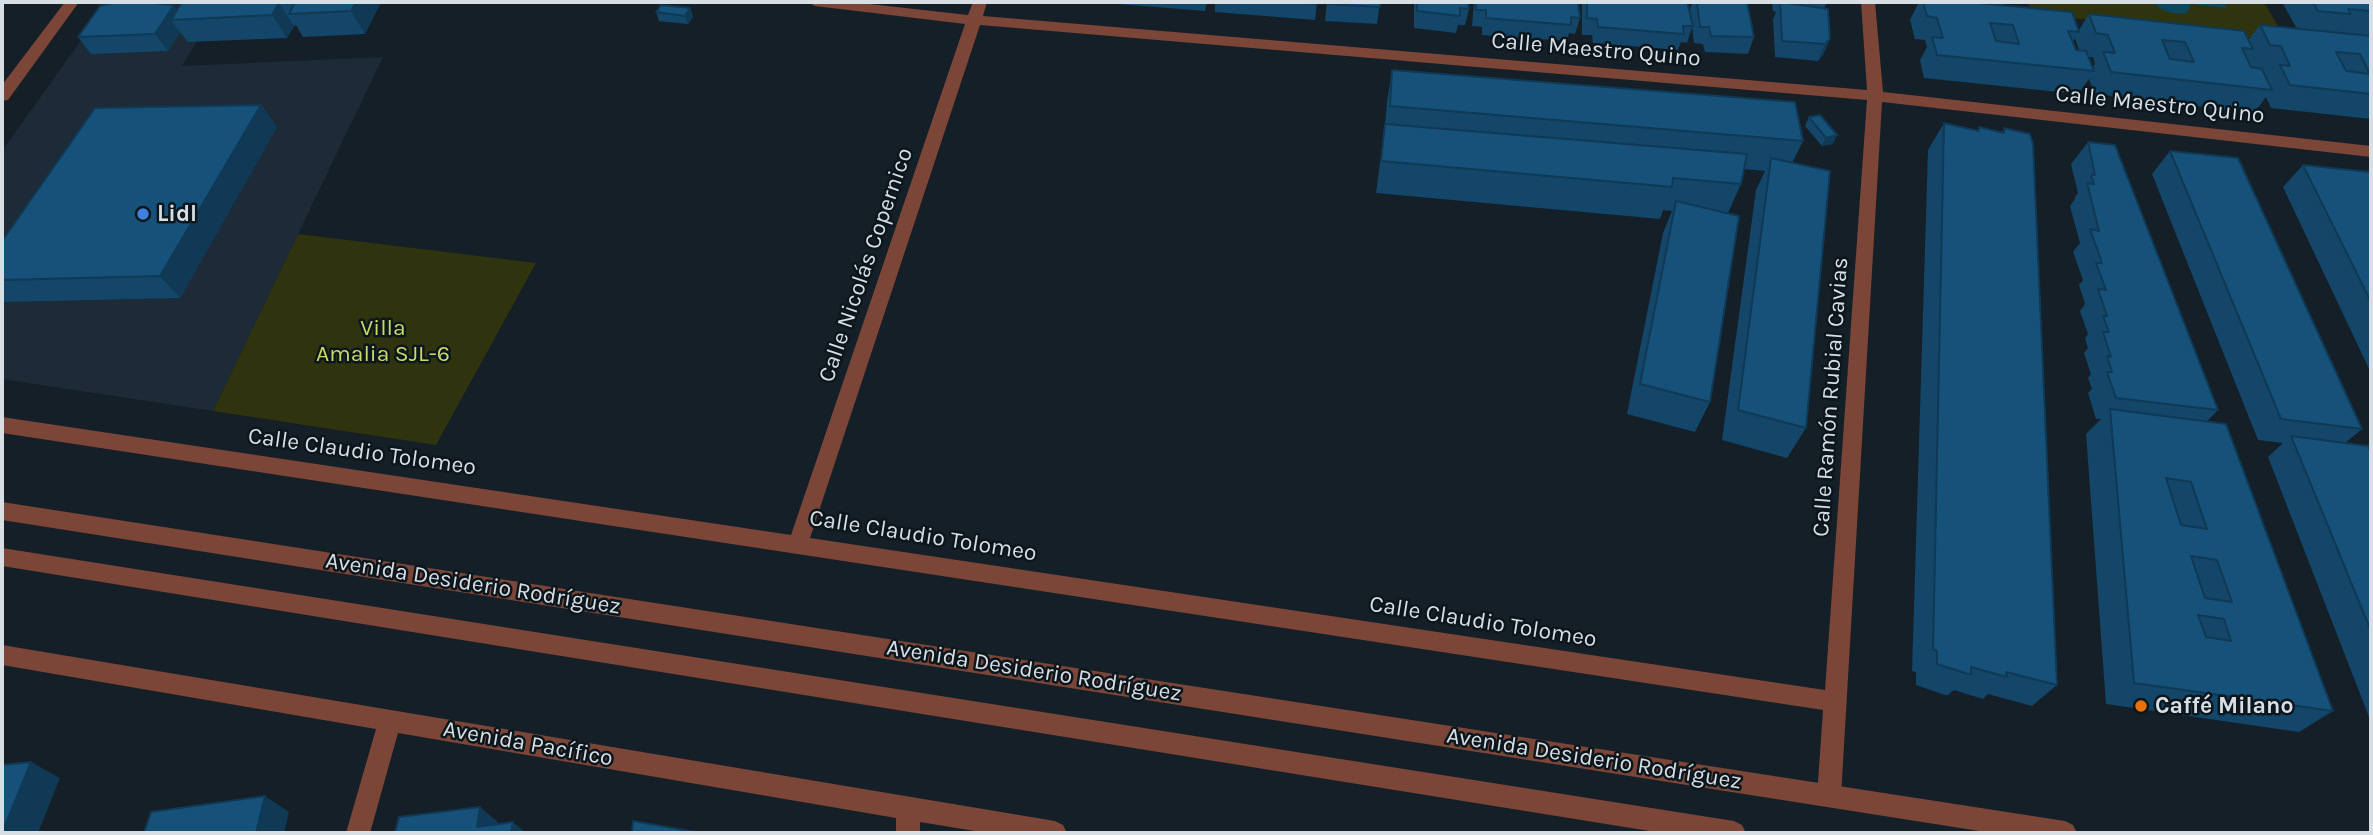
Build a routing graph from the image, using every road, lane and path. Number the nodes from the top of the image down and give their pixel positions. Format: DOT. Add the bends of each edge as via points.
graph roads {
  1 [pos="72,2"];
  2 [pos="816,2"];
  3 [pos="980,2"];
  4 [pos="1868,2"];
  5 [pos="974,20"];
  6 [pos="2,96"];
  7 [pos="1875,96"];
  8 [pos="2371,152"];
  9 [pos="2,425"];
  10 [pos="2,511"];
  11 [pos="798,544"];
  12 [pos="2,557"];
  13 [pos="2,655"];
  14 [pos="1836,702"];
  15 [pos="390,721"];
  16 [pos="1829,796"];
  17 [pos="908,809"];
  18 [pos="358,833"];
  19 [pos="908,833"];
  20 [pos="1055,833"];
  21 [pos="1734,833"];
  22 [pos="2065,833"];
  1 -- 6 [label="street"];
  2 -- 5 [label="street, Calle Maestro Quino"];
  3 -- 5 [label="street, Calle Nicolás Copernico"];
  4 -- 7 [label="street, Calle Ramón Rubial Cavias"];
  5 -- 7 [label="street, Calle Maestro Quino"];
  5 -- 11 [label="street, Calle Nicolás Copernico"];
  7 -- 8 [label="street, Calle Maestro Quino"];
  7 -- 14 [label="street, Calle Ramón Rubial Cavias"];
  9 -- 11 [label="street, Calle Claudio Tolomeo"];
  10 -- 16 [label="street, Avenida Desiderio Rodríguez"];
  11 -- 14 [label="street, Calle Claudio Tolomeo"];
  12 -- 21 [label="street, Avenida Desiderio Rodríguez"];
  13 -- 15 [label="street, Avenida Pacífico"];
  14 -- 16 [label="street, Calle Ramón Rubial Cavias"];
  15 -- 17 [label="street, Avenida Pacífico"];
  15 -- 18 [label="street"];
  16 -- 22 [label="street, Avenida Desiderio Rodríguez"];
  17 -- 19 [label="street"];
  17 -- 20 [label="street, Avenida Pacífico"];
}
